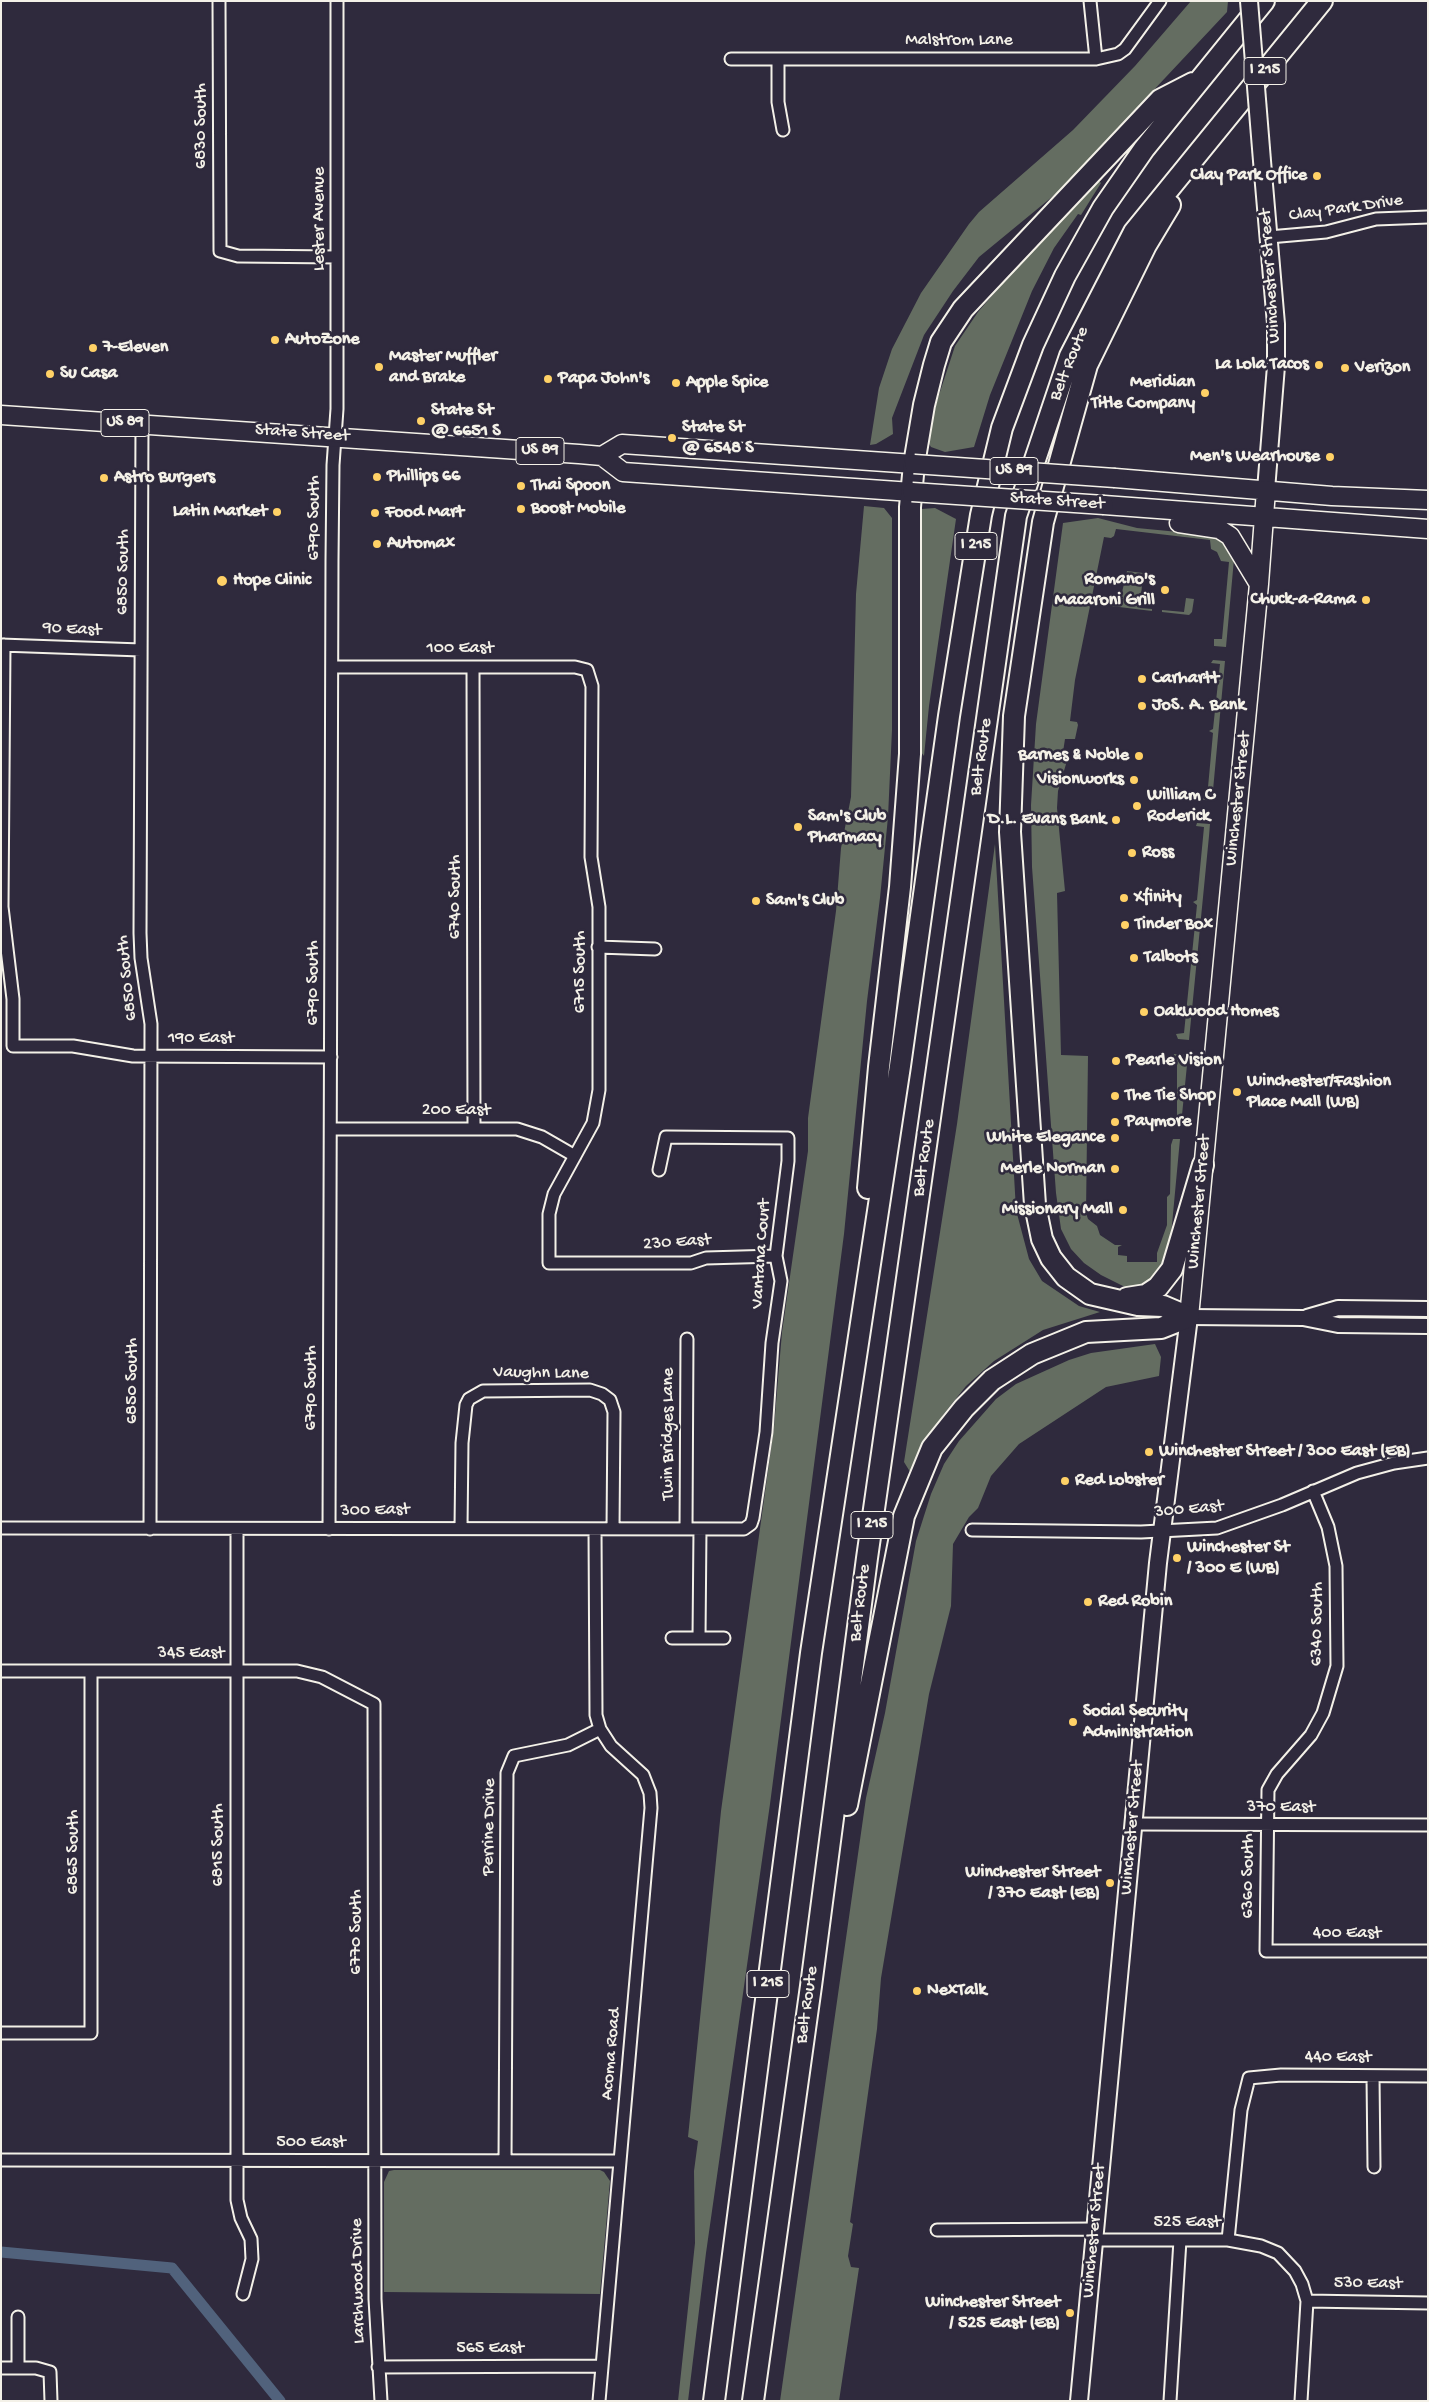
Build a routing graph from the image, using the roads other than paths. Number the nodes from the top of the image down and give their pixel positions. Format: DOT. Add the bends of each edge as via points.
graph roads {
  1 [pos="220,1"];
  2 [pos="337,1"];
  3 [pos="1090,1"];
  4 [pos="1160,1"];
  5 [pos="1249,1"];
  6 [pos="1264,1"];
  7 [pos="1322,1"];
  8 [pos="1096,58"];
  9 [pos="731,59"];
  10 [pos="778,59"];
  11 [pos="1202,78"];
  12 [pos="783,130"];
  13 [pos="1208,141"];
  14 [pos="1428,217"];
  15 [pos="1269,237"];
  16 [pos="337,257"];
  17 [pos="1,415"];
  18 [pos="142,424"];
  19 [pos="335,436"];
  20 [pos="602,456"];
  21 [pos="914,464"];
  22 [pos="1266,490"];
  23 [pos="912,492"];
  24 [pos="1428,500"];
  25 [pos="1104,505"];
  26 [pos="1264,518"];
  27 [pos="1428,528"];
  28 [pos="1259,584"];
  29 [pos="3,645"];
  30 [pos="140,650"];
  31 [pos="332,667"];
  32 [pos="472,667"];
  33 [pos="587,670"];
  34 [pos="2,784"];
  35 [pos="2,924"];
  36 [pos="598,946"];
  37 [pos="655,950"];
  38 [pos="151,1056"];
  39 [pos="331,1058"];
  40 [pos="474,1128"];
  41 [pos="330,1129"];
  42 [pos="575,1156"];
  43 [pos="1203,1165"];
  44 [pos="659,1170"];
  45 [pos="776,1256"];
  46 [pos="549,1263"];
  47 [pos="1116,1300"];
  48 [pos="1428,1309"];
  49 [pos="1189,1317"];
  50 [pos="1304,1318"];
  51 [pos="1428,1326"];
  52 [pos="687,1339"];
  53 [pos="854,1363"];
  54 [pos="1428,1458"];
  55 [pos="1313,1491"];
  56 [pos="748,1526"];
  57 [pos="1,1528"];
  58 [pos="461,1528"];
  59 [pos="150,1529"];
  60 [pos="237,1529"];
  61 [pos="329,1529"];
  62 [pos="595,1529"];
  63 [pos="613,1529"];
  64 [pos="686,1529"];
  65 [pos="700,1529"];
  66 [pos="972,1530"];
  67 [pos="1161,1531"];
  68 [pos="672,1638"];
  69 [pos="699,1638"];
  70 [pos="724,1638"];
  71 [pos="1,1671"];
  72 [pos="91,1671"];
  73 [pos="237,1672"];
  74 [pos="374,1704"];
  75 [pos="600,1729"];
  76 [pos="1298,1752"];
  77 [pos="1134,1824"];
  78 [pos="1428,1825"];
  79 [pos="1267,1826"];
  80 [pos="1266,1951"];
  81 [pos="1428,1951"];
  82 [pos="811,1986"];
  83 [pos="1,2033"];
  84 [pos="1373,2076"];
  85 [pos="1428,2076"];
  86 [pos="1,2160"];
  87 [pos="237,2160"];
  88 [pos="375,2161"];
  89 [pos="505,2161"];
  90 [pos="620,2161"];
  91 [pos="1374,2167"];
  92 [pos="937,2230"];
  93 [pos="1095,2234"];
  94 [pos="1180,2240"];
  95 [pos="1228,2240"];
  96 [pos="243,2294"];
  97 [pos="1307,2301"];
  98 [pos="1428,2303"];
  99 [pos="18,2318"];
  100 [pos="378,2366"];
  101 [pos="602,2366"];
  102 [pos="1,2368"];
  103 [pos="18,2368"];
  104 [pos="51,2401"];
  105 [pos="381,2401"];
  106 [pos="599,2401"];
  107 [pos="714,2401"];
  108 [pos="753,2401"];
  109 [pos="1079,2401"];
  110 [pos="1170,2401"];
  111 [pos="1301,2401"];
  1 -- 16 [label="street, 6830 South" via="220,251 238,256"];
  2 -- 16 [label="street, Lester Avenue"];
  3 -- 8 [label="street"];
  4 -- 8 [label="street, Malstrom Lane" via="1125,49 1118,54"];
  5 -- 15 [label="main road, Winchester Street, bridge"];
  6 -- 11 [label="highway, I 215"];
  7 -- 13 [label="highway, Belt Route / I 215"];
  8 -- 10 [label="street, Malstrom Lane"];
  9 -- 10 [label="street, Malstrom Lane"];
  10 -- 12 [label="street" via="778,102"];
  11 -- 21 [label="highway" via="1160,100 963,310 941,342 924,405"];
  11 -- 53 [label="highway, I 215" via="1144,149 1103,208 1065,276 1033,345 1002,428 981,515"];
  13 -- 47 [label="highway" via="1146,245 1087,365 1043,522 1014,716 1010,832 1039,1229 1051,1258 1066,1277 1090,1294"];
  13 -- 82 [label="highway, Belt Route / I 215" via="1134,232 1070,356 1016,516 868,1548"];
  14 -- 15 [label="street, Clay Park Drive" via="1376,219 1326,232"];
  15 -- 22 [label="main road, Winchester Street" via="1276,366"];
  16 -- 19 [label="street, Lester Avenue"];
  17 -- 18 [label="main road, State Street / US 89"];
  18 -- 19 [label="main road, State Street / US 89"];
  18 -- 30 [label="street, 6850 South"];
  19 -- 20 [label="main road, State Street / US 89"];
  19 -- 31 [label="street, 6790 South"];
  20 -- 21 [label="main road, State Street / US 89" via="622,444"];
  20 -- 23 [label="main road, State Street / US 89" via="622,472"];
  21 -- 22 [label="main road, State Street / US 89, bridge"];
  21 -- 23 [label="highway"];
  22 -- 24 [label="main road, State Street / US 89"];
  22 -- 26 [label="main road, Winchester Street"];
  23 -- 25 [label="main road, State Street / US 89, bridge"];
  23 -- 53 [label="highway" via="910,763 900,887 879,1067"];
  25 -- 26 [label="main road, State Street / US 89"];
  25 -- 28 [label="main road" via="1142,519 1219,529 1232,539"];
  26 -- 27 [label="main road, State Street / US 89"];
  26 -- 28 [label="main road, Winchester Street"];
  28 -- 43 [label="main road, Winchester Street"];
  29 -- 30 [label="street, 90 East"];
  29 -- 34 [label="street"];
  30 -- 38 [label="street, 6850 South" via="140,933 152,1024"];
  31 -- 32 [label="street, 100 East"];
  31 -- 39 [label="street, 6790 South"];
  32 -- 33 [label="street, 100 East" via="575,667"];
  32 -- 40 [label="street, 6740 South"];
  33 -- 36 [label="street, 6715 South" via="592,686 591,857 598,907"];
  34 -- 35 [label="street"];
  35 -- 38 [label="street, 190 East" via="13,999 13,1046 72,1046 116,1055"];
  36 -- 37 [label="street"];
  36 -- 42 [label="street, 6715 South" via="599,1090 593,1123"];
  38 -- 39 [label="street, 190 East"];
  38 -- 59 [label="street, 6850 South"];
  39 -- 41 [label="street, 6790 South"];
  40 -- 41 [label="street, 200 East"];
  40 -- 42 [label="street, 200 East" via="530,1132"];
  41 -- 61 [label="street, 6790 South"];
  42 -- 46 [label="street, 6715 South" via="554,1194 548,1236"];
  43 -- 47 [label="highway" via="1168,1277 1146,1295"];
  43 -- 49 [label="main road, Winchester Street"];
  44 -- 45 [label="street, Vantana Court" via="666,1138 788,1138"];
  45 -- 46 [label="street, 230 East" via="706,1258 691,1263"];
  45 -- 56 [label="street, Vantana Court" via="781,1281 772,1343 767,1424 753,1518"];
  47 -- 49 [label="highway" via="1163,1306"];
  48 -- 50 [label="street" via="1338,1308"];
  49 -- 50 [label="street"];
  49 -- 67 [label="main road, Winchester Street"];
  49 -- 82 [label="highway" via="1161,1328 1086,1332 1032,1354 992,1380 932,1448 904,1516"];
  50 -- 51 [label="street" via="1338,1325"];
  52 -- 64 [label="street, Twin Bridges Lane"];
  53 -- 107 [label="highway, I 215" via="811,1653"];
  54 -- 55 [label="street, 300 East" via="1370,1468"];
  55 -- 67 [label="street, 300 East" via="1235,1523 1206,1530"];
  55 -- 76 [label="street, 6340 South" via="1328,1527 1336,1566 1337,1666 1323,1714"];
  56 -- 65 [label="street, 300 East" via="744,1529"];
  57 -- 59 [label="street, 300 East"];
  58 -- 61 [label="street, 300 East"];
  58 -- 62 [label="street, 300 East"];
  58 -- 63 [label="street, Vaughn Lane" via="462,1443 466,1405 473,1396 483,1391 590,1390 610,1400 614,1412"];
  59 -- 60 [label="street, 300 East"];
  60 -- 61 [label="street, 300 East"];
  60 -- 73 [label="street, 6815 South"];
  62 -- 63 [label="street, 300 East"];
  62 -- 75 [label="street" via="594,1697"];
  63 -- 64 [label="street, 300 East"];
  64 -- 65 [label="street, 300 East"];
  65 -- 69 [label="street"];
  66 -- 67 [label="street, 300 East"];
  67 -- 77 [label="main road, Winchester Street"];
  68 -- 69 [label="street"];
  69 -- 70 [label="street"];
  71 -- 72 [label="street, 345 East"];
  72 -- 73 [label="street, 345 East"];
  72 -- 83 [label="street, 6865 South" via="91,2033"];
  73 -- 74 [label="street, 345 East" via="311,1673"];
  73 -- 87 [label="street, 6815 South"];
  74 -- 88 [label="street, 6770 South"];
  75 -- 89 [label="street, Perrine Drive" via="568,1745 514,1756 508,1772"];
  75 -- 90 [label="street, Acoma Road" via="611,1746 643,1775 650,1793 651,1808"];
  76 -- 79 [label="street, 6360 South" via="1277,1774 1268,1790"];
  77 -- 79 [label="street, 370 East"];
  77 -- 93 [label="main road, Winchester Street"];
  78 -- 79 [label="street, 370 East"];
  79 -- 80 [label="street, 6360 South"];
  80 -- 81 [label="street, 400 East"];
  82 -- 108 [label="highway, Belt Route / I 215"];
  84 -- 85 [label="street, 440 East"];
  84 -- 91 [label="street"];
  84 -- 95 [label="street, 440 East" via="1249,2078 1241,2110"];
  86 -- 87 [label="street, 500 East"];
  87 -- 88 [label="street, 500 East"];
  87 -- 96 [label="street, 6815 South" via="238,2209 252,2249"];
  88 -- 89 [label="street, 500 East"];
  88 -- 100 [label="street, Larchwood Drive"];
  89 -- 90 [label="street, 500 East"];
  90 -- 101 [label="street, Acoma Road"];
  92 -- 93 [label="street, 525 East"];
  93 -- 94 [label="street, 525 East"];
  93 -- 109 [label="main road, Winchester Street"];
  94 -- 95 [label="street, 525 East"];
  94 -- 110 [label="street"];
  95 -- 97 [label="street, 525 East" via="1261,2246 1278,2254 1295,2270"];
  97 -- 98 [label="street, 530 East"];
  97 -- 111 [label="street"];
  99 -- 103 [label="street"];
  100 -- 101 [label="street, 565 East"];
  100 -- 105 [label="street, Larchwood Drive"];
  101 -- 106 [label="street, Acoma Road"];
  102 -- 103 [label="street"];
  103 -- 104 [label="street" via="50,2372"];
}
